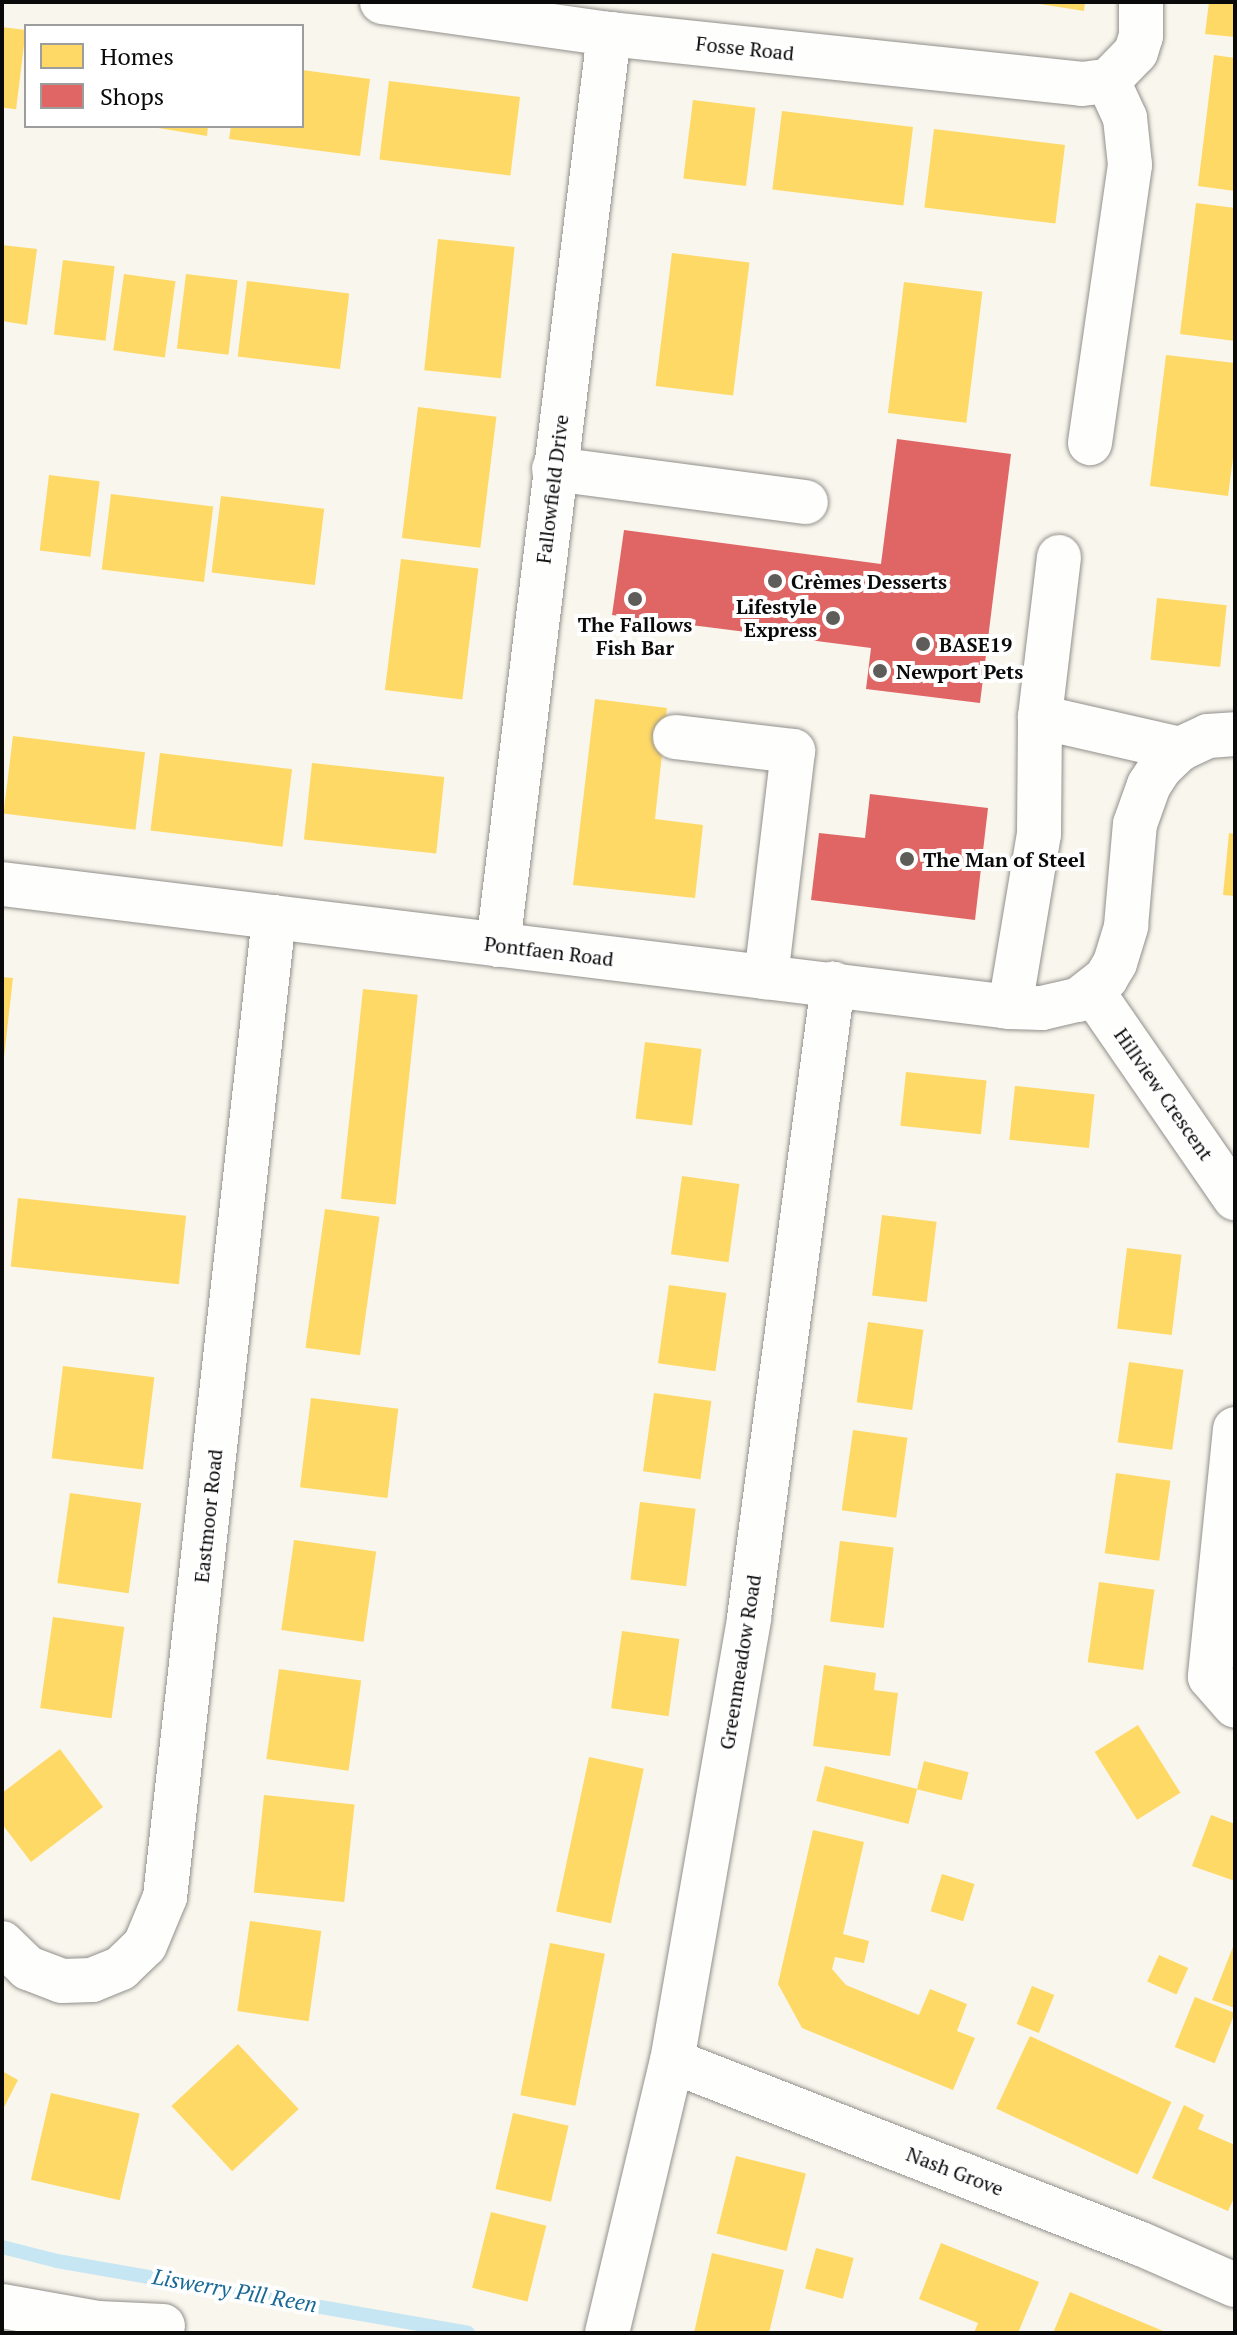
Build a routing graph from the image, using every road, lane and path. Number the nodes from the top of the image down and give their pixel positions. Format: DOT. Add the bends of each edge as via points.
graph roads {
  1 [pos="382,2"];
  2 [pos="1141,2"];
  3 [pos="609,34"];
  4 [pos="1108,81"];
  5 [pos="1090,443"];
  6 [pos="554,469"];
  7 [pos="806,502"];
  8 [pos="1059,557"];
  9 [pos="1040,717"];
  10 [pos="1235,734"];
  11 [pos="675,737"];
  12 [pos="1180,749"];
  13 [pos="2,884"];
  14 [pos="274,917"];
  15 [pos="498,945"];
  16 [pos="766,977"];
  17 [pos="833,984"];
  18 [pos="1092,991"];
  19 [pos="1010,1007"];
  20 [pos="1235,1198"];
  21 [pos="1235,1429"];
  22 [pos="1235,1706"];
  23 [pos="2,1943"];
  24 [pos="672,2061"];
  25 [pos="1235,2285"];
  26 [pos="2,2306"];
  27 [pos="163,2326"];
  28 [pos="97,2328"];
  29 [pos="607,2333"];
  1 -- 3 [label="street, Fosse Road"];
  2 -- 4 [label="street" via="1136,52"];
  3 -- 4 [label="street, Fosse Road" via="1082,84"];
  3 -- 6 [label="street, Fallowfield Drive"];
  4 -- 5 [label="street" via="1125,118 1130,165"];
  6 -- 7 [label="street"];
  6 -- 15 [label="street, Fallowfield Drive"];
  8 -- 9 [label="street"];
  9 -- 12 [label="street"];
  9 -- 19 [label="street" via="1039,834"];
  10 -- 12 [label="street" via="1208,736"];
  11 -- 16 [label="street" via="793,751"];
  12 -- 18 [label="street" via="1160,768 1140,804 1126,926 1115,963"];
  13 -- 14 [label="street, Pontfaen Road"];
  14 -- 15 [label="street, Pontfaen Road"];
  14 -- 23 [label="street, Eastmoor Road" via="165,1897 145,1945 121,1968 92,1980 62,1981 28,1968"];
  15 -- 16 [label="street, Pontfaen Road"];
  16 -- 17 [label="street, Pontfaen Road"];
  17 -- 19 [label="street, Pontfaen Road"];
  17 -- 24 [label="street, Greenmeadow Road" via="749,1618"];
  18 -- 19 [label="street, Pontfaen Road" via="1059,1006"];
  18 -- 20 [label="street, Hillview Crescent"];
  21 -- 22 [label="street" via="1210,1677"];
  24 -- 25 [label="street, Nash Grove"];
  24 -- 29 [label="street, Greenmeadow Road"];
  26 -- 28 [label="street"];
  27 -- 28 [label="street"];
}
